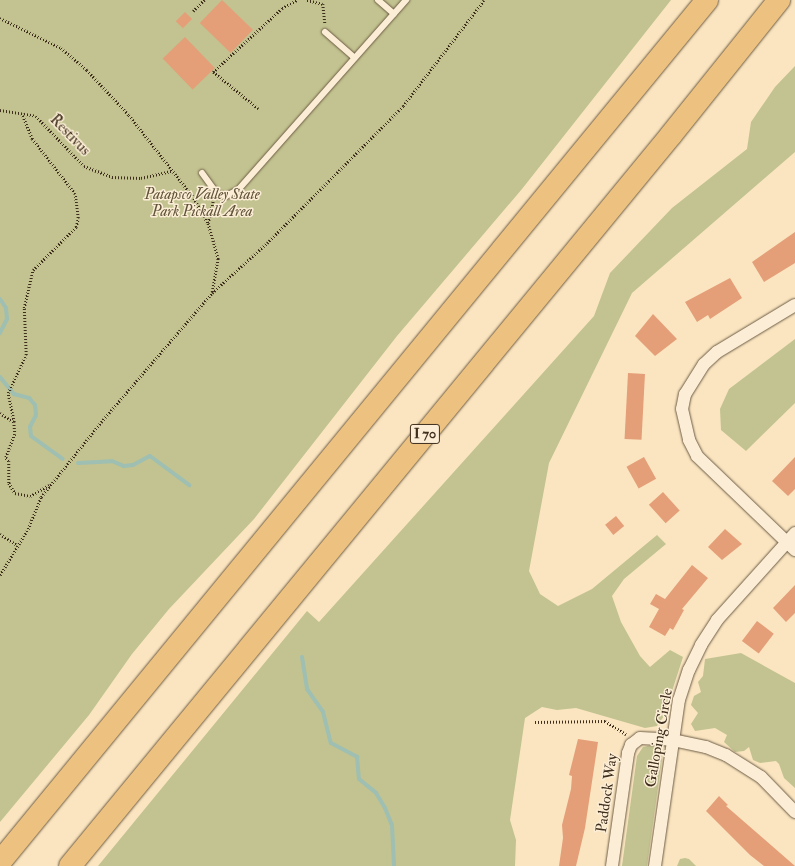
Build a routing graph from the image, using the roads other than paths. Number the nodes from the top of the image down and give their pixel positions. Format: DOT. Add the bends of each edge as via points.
graph roads {
  1 [pos="378,0"];
  2 [pos="406,0"];
  3 [pos="707,0"];
  4 [pos="779,0"];
  5 [pos="394,14"];
  6 [pos="325,32"];
  7 [pos="354,57"];
  8 [pos="202,173"];
  9 [pos="795,305"];
  10 [pos="795,532"];
  11 [pos="791,546"];
  12 [pos="673,740"];
  13 [pos="795,812"];
  14 [pos="0,862"];
  15 [pos="70,866"];
  16 [pos="612,866"];
  17 [pos="655,866"];
  1 -- 5 [label="lane"];
  2 -- 5 [label="lane"];
  3 -- 14 [label="highway"];
  4 -- 15 [label="highway, I 70"];
  5 -- 7 [label="lane"];
  6 -- 7 [label="lane"];
  7 -- 8 [label="lane" via="238,190 226,196 215,192"];
  9 -- 11 [label="street" via="717,352 704,364 685,394 682,409 688,440 697,456"];
  10 -- 11 [label="street, Galloping Circle"];
  11 -- 12 [label="street, Galloping Circle" via="737,595 701,645 680,700"];
  12 -- 13 [label="street, Paddock Way" via="706,747 744,765 779,793"];
  12 -- 16 [label="street, Paddock Way" via="640,738 634,740 628,752"];
  12 -- 17 [label="street, Galloping Circle"];
}
